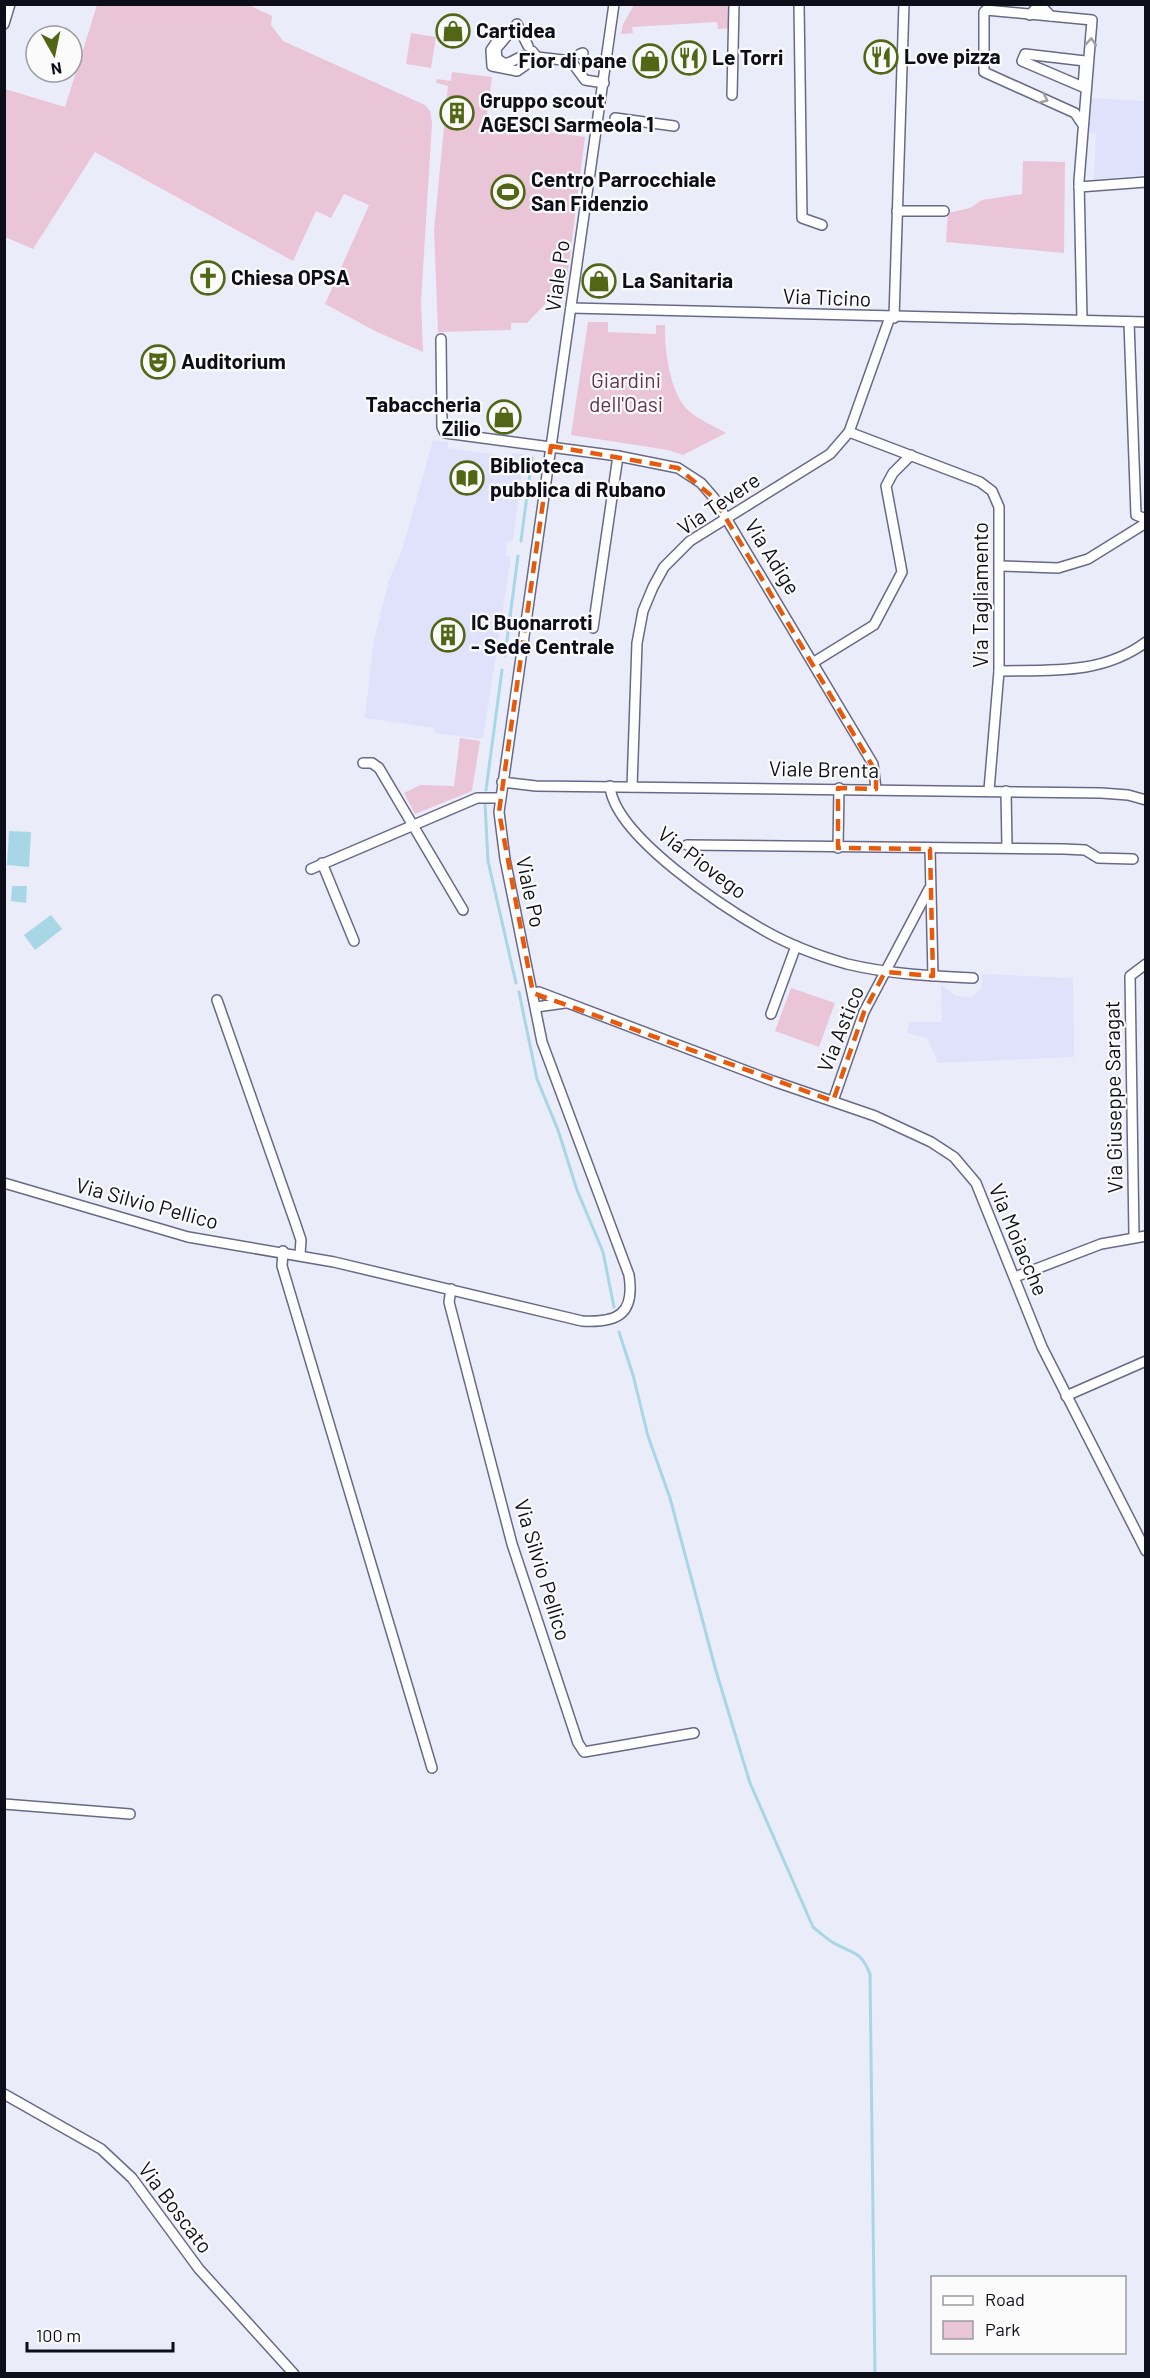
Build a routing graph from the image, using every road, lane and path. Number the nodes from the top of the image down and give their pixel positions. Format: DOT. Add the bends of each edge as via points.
graph roads {
  1 [pos="10,4"];
  2 [pos="614,4"];
  3 [pos="734,4"];
  4 [pos="799,4"];
  5 [pos="904,4"];
  6 [pos="4,24"];
  7 [pos="499,38"];
  8 [pos="1085,61"];
  9 [pos="604,83"];
  10 [pos="732,95"];
  11 [pos="1086,105"];
  12 [pos="1075,113"];
  13 [pos="615,118"];
  14 [pos="1083,124"];
  15 [pos="674,126"];
  16 [pos="1146,182"];
  17 [pos="1079,187"];
  18 [pos="897,211"];
  19 [pos="944,211"];
  20 [pos="822,225"];
  21 [pos="571,308"];
  22 [pos="892,317"];
  23 [pos="1082,320"];
  24 [pos="1129,322"];
  25 [pos="1146,322"];
  26 [pos="441,339"];
  27 [pos="849,432"];
  28 [pos="551,446"];
  29 [pos="911,455"];
  30 [pos="618,456"];
  31 [pos="726,517"];
  32 [pos="1146,521"];
  33 [pos="1000,566"];
  34 [pos="593,628"];
  35 [pos="1146,642"];
  36 [pos="814,662"];
  37 [pos="999,671"];
  38 [pos="363,763"];
  39 [pos="502,782"];
  40 [pos="610,786"];
  41 [pos="632,787"];
  42 [pos="838,788"];
  43 [pos="876,789"];
  44 [pos="989,790"];
  45 [pos="1006,791"];
  46 [pos="499,798"];
  47 [pos="1146,800"];
  48 [pos="411,826"];
  49 [pos="687,845"];
  50 [pos="1007,847"];
  51 [pos="838,848"];
  52 [pos="930,849"];
  53 [pos="1133,859"];
  54 [pos="322,864"];
  55 [pos="311,869"];
  56 [pos="929,889"];
  57 [pos="463,910"];
  58 [pos="354,941"];
  59 [pos="796,946"];
  60 [pos="1146,964"];
  61 [pos="885,972"];
  62 [pos="933,976"];
  63 [pos="973,978"];
  64 [pos="533,993"];
  65 [pos="217,1000"];
  66 [pos="570,1004"];
  67 [pos="536,1007"];
  68 [pos="771,1014"];
  69 [pos="833,1101"];
  70 [pos="4,1183"];
  71 [pos="1146,1236"];
  72 [pos="1134,1237"];
  73 [pos="283,1251"];
  74 [pos="300,1254"];
  75 [pos="1015,1277"];
  76 [pos="451,1289"];
  77 [pos="1146,1361"];
  78 [pos="1066,1395"];
  79 [pos="1146,1551"];
  80 [pos="694,1733"];
  81 [pos="432,1768"];
  82 [pos="4,1804"];
  83 [pos="130,1814"];
  84 [pos="4,2094"];
  85 [pos="294,2373"];
  1 -- 6 [label="street"];
  2 -- 9 [label="street, Viale Po"];
  3 -- 10 [label="street"];
  4 -- 20 [label="street" via="802,218"];
  5 -- 18 [label="street, Via Tevere"];
  7 -- 9 [label="street" via="491,50 492,66 516,71 532,51 577,56 585,80"];
  8 -- 8 [label="street" via="1083,87 1022,61 1022,57 1025,54"];
  9 -- 21 [label="street, Viale Po"];
  11 -- 12 [label="street"];
  11 -- 12 [label="street, one-way" via="1092,20 984,12 984,72"];
  11 -- 14 [label="street"];
  12 -- 14 [label="street"];
  13 -- 15 [label="street"];
  14 -- 17 [label="street"];
  16 -- 17 [label="street"];
  17 -- 23 [label="street"];
  18 -- 19 [label="street"];
  18 -- 22 [label="street, Via Tevere"];
  21 -- 22 [label="street, Via Ticino"];
  21 -- 28 [label="street, Viale Po"];
  22 -- 23 [label="street, Via Ticino"];
  22 -- 27 [label="street, Via Tevere"];
  23 -- 24 [label="street, Via Ticino"];
  24 -- 25 [label="street, Via Ticino"];
  24 -- 32 [label="street" via="1136,515"];
  26 -- 28 [label="street" via="445,433"];
  27 -- 29 [label="street, Via Tagliamento"];
  27 -- 31 [label="street, Via Tevere" via="830,454"];
  28 -- 30 [label="street, Via Adige"];
  28 -- 39 [label="street, Viale Po"];
  29 -- 33 [label="street, Via Tagliamento" via="980,482 992,491 999,507"];
  29 -- 36 [label="street" via="886,486 902,572 874,625"];
  30 -- 31 [label="street, Via Adige" via="682,470 701,483"];
  30 -- 34 [label="street"];
  31 -- 36 [label="street, Via Adige"];
  31 -- 41 [label="street, Via Tevere" via="690,541 664,567 643,611 637,643"];
  32 -- 33 [label="street" via="1088,559 1058,568"];
  33 -- 37 [label="street, Via Tagliamento"];
  35 -- 37 [label="street" via="1108,663 1077,670"];
  36 -- 43 [label="street, Via Adige" via="873,764"];
  37 -- 44 [label="street, Via Tagliamento"];
  38 -- 48 [label="street" via="379,768"];
  39 -- 40 [label="street, Viale Brenta"];
  39 -- 46 [label="street, Viale Po"];
  40 -- 41 [label="street, Viale Brenta"];
  40 -- 59 [label="street, Via Piovego" via="624,817 641,840 709,895"];
  41 -- 42 [label="street, Viale Brenta"];
  42 -- 43 [label="street, Viale Brenta"];
  42 -- 51 [label="street"];
  43 -- 44 [label="street, Viale Brenta"];
  44 -- 45 [label="street, Viale Brenta"];
  45 -- 47 [label="street, Viale Brenta" via="1101,793"];
  45 -- 50 [label="street"];
  46 -- 48 [label="street" via="477,798"];
  46 -- 64 [label="street, Viale Po" via="505,859"];
  48 -- 54 [label="street"];
  48 -- 57 [label="street"];
  49 -- 51 [label="street"];
  50 -- 52 [label="street"];
  50 -- 53 [label="street" via="1084,850 1098,858"];
  51 -- 52 [label="street"];
  52 -- 56 [label="street"];
  54 -- 55 [label="street"];
  54 -- 58 [label="street"];
  56 -- 61 [label="street, Via Astico"];
  56 -- 62 [label="street"];
  59 -- 61 [label="street, Via Piovego"];
  59 -- 68 [label="street"];
  60 -- 72 [label="street, Via Giuseppe Saragat" via="1130,976 1138,1182"];
  61 -- 62 [label="street, Via Piovego"];
  61 -- 69 [label="street, Via Astico" via="864,1012"];
  62 -- 63 [label="street, Via Piovego"];
  64 -- 66 [label="street, Via Moiacche"];
  64 -- 67 [label="street, Via Silvio Pellico"];
  65 -- 74 [label="street" via="301,1240"];
  66 -- 67 [label="street, Via Moiacche"];
  66 -- 69 [label="street, Via Moiacche"];
  67 -- 76 [label="street, Via Silvio Pellico" via="542,1042 629,1275 629,1304 615,1319 582,1321"];
  69 -- 75 [label="street, Via Moiacche" via="899,1126 954,1157 976,1183"];
  70 -- 73 [label="street, Via Silvio Pellico" via="188,1237"];
  71 -- 72 [label="street"];
  72 -- 75 [label="street" via="1069,1254"];
  73 -- 74 [label="street, Via Silvio Pellico"];
  73 -- 81 [label="street" via="282,1266"];
  74 -- 76 [label="street, Via Silvio Pellico"];
  75 -- 78 [label="street, Via Moiacche"];
  76 -- 80 [label="street, Via Silvio Pellico" via="449,1302 512,1544 578,1743 584,1752"];
  77 -- 78 [label="street"];
  78 -- 79 [label="street, Via Moiacche"];
  82 -- 83 [label="street"];
  84 -- 85 [label="street, Via Boscato" via="101,2149 132,2178 199,2269"];
}
